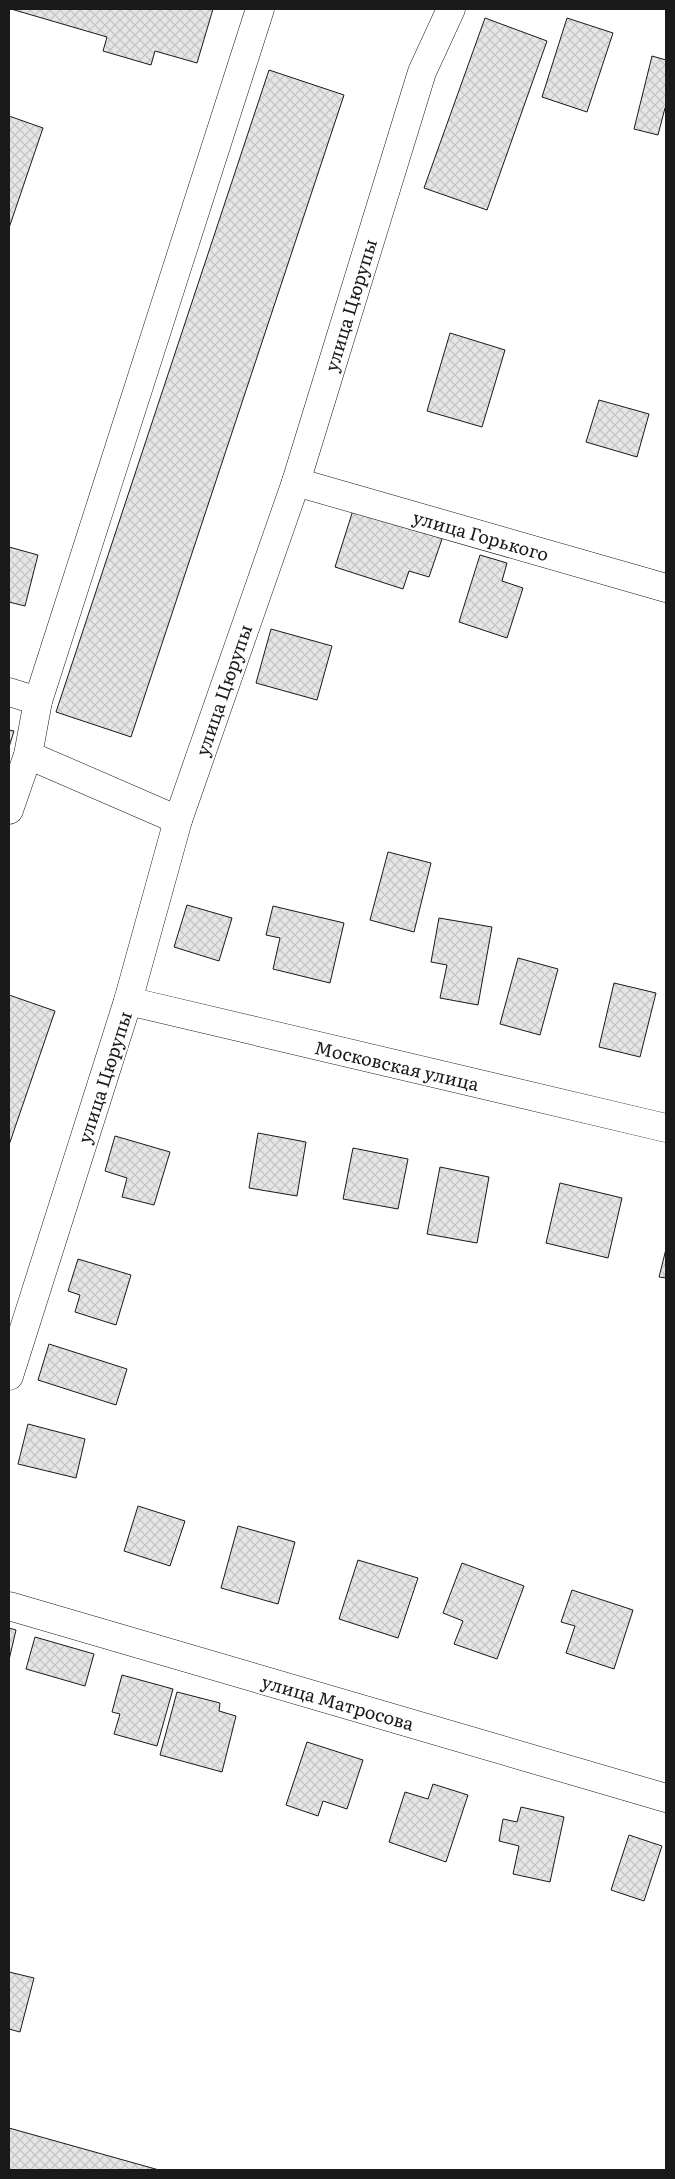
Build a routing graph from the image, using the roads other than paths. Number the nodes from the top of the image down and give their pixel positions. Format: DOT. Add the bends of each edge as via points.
graph roads {
  1 [pos="260,9"];
  2 [pos="451,9"];
  3 [pos="296,482"];
  4 [pos="666,588"];
  5 [pos="9,692"];
  6 [pos="38,702"];
  7 [pos="28,755"];
  8 [pos="9,810"];
  9 [pos="178,820"];
  10 [pos="128,1001"];
  11 [pos="666,1128"];
  12 [pos="9,1376"];
  13 [pos="9,1606"];
  14 [pos="666,1798"];
  1 -- 6 [label="street"];
  2 -- 3 [label="street, улица Цюрупы" via="422,72"];
  3 -- 4 [label="street, улица Горького"];
  3 -- 9 [label="street, улица Цюрупы"];
  5 -- 6 [label="street"];
  6 -- 7 [label="street"];
  7 -- 8 [label="street"];
  7 -- 9 [label="street"];
  9 -- 10 [label="street, улица Цюрупы"];
  10 -- 11 [label="street, Московская улица"];
  10 -- 12 [label="street, улица Цюрупы"];
  13 -- 14 [label="street, улица Матросова"];
}
